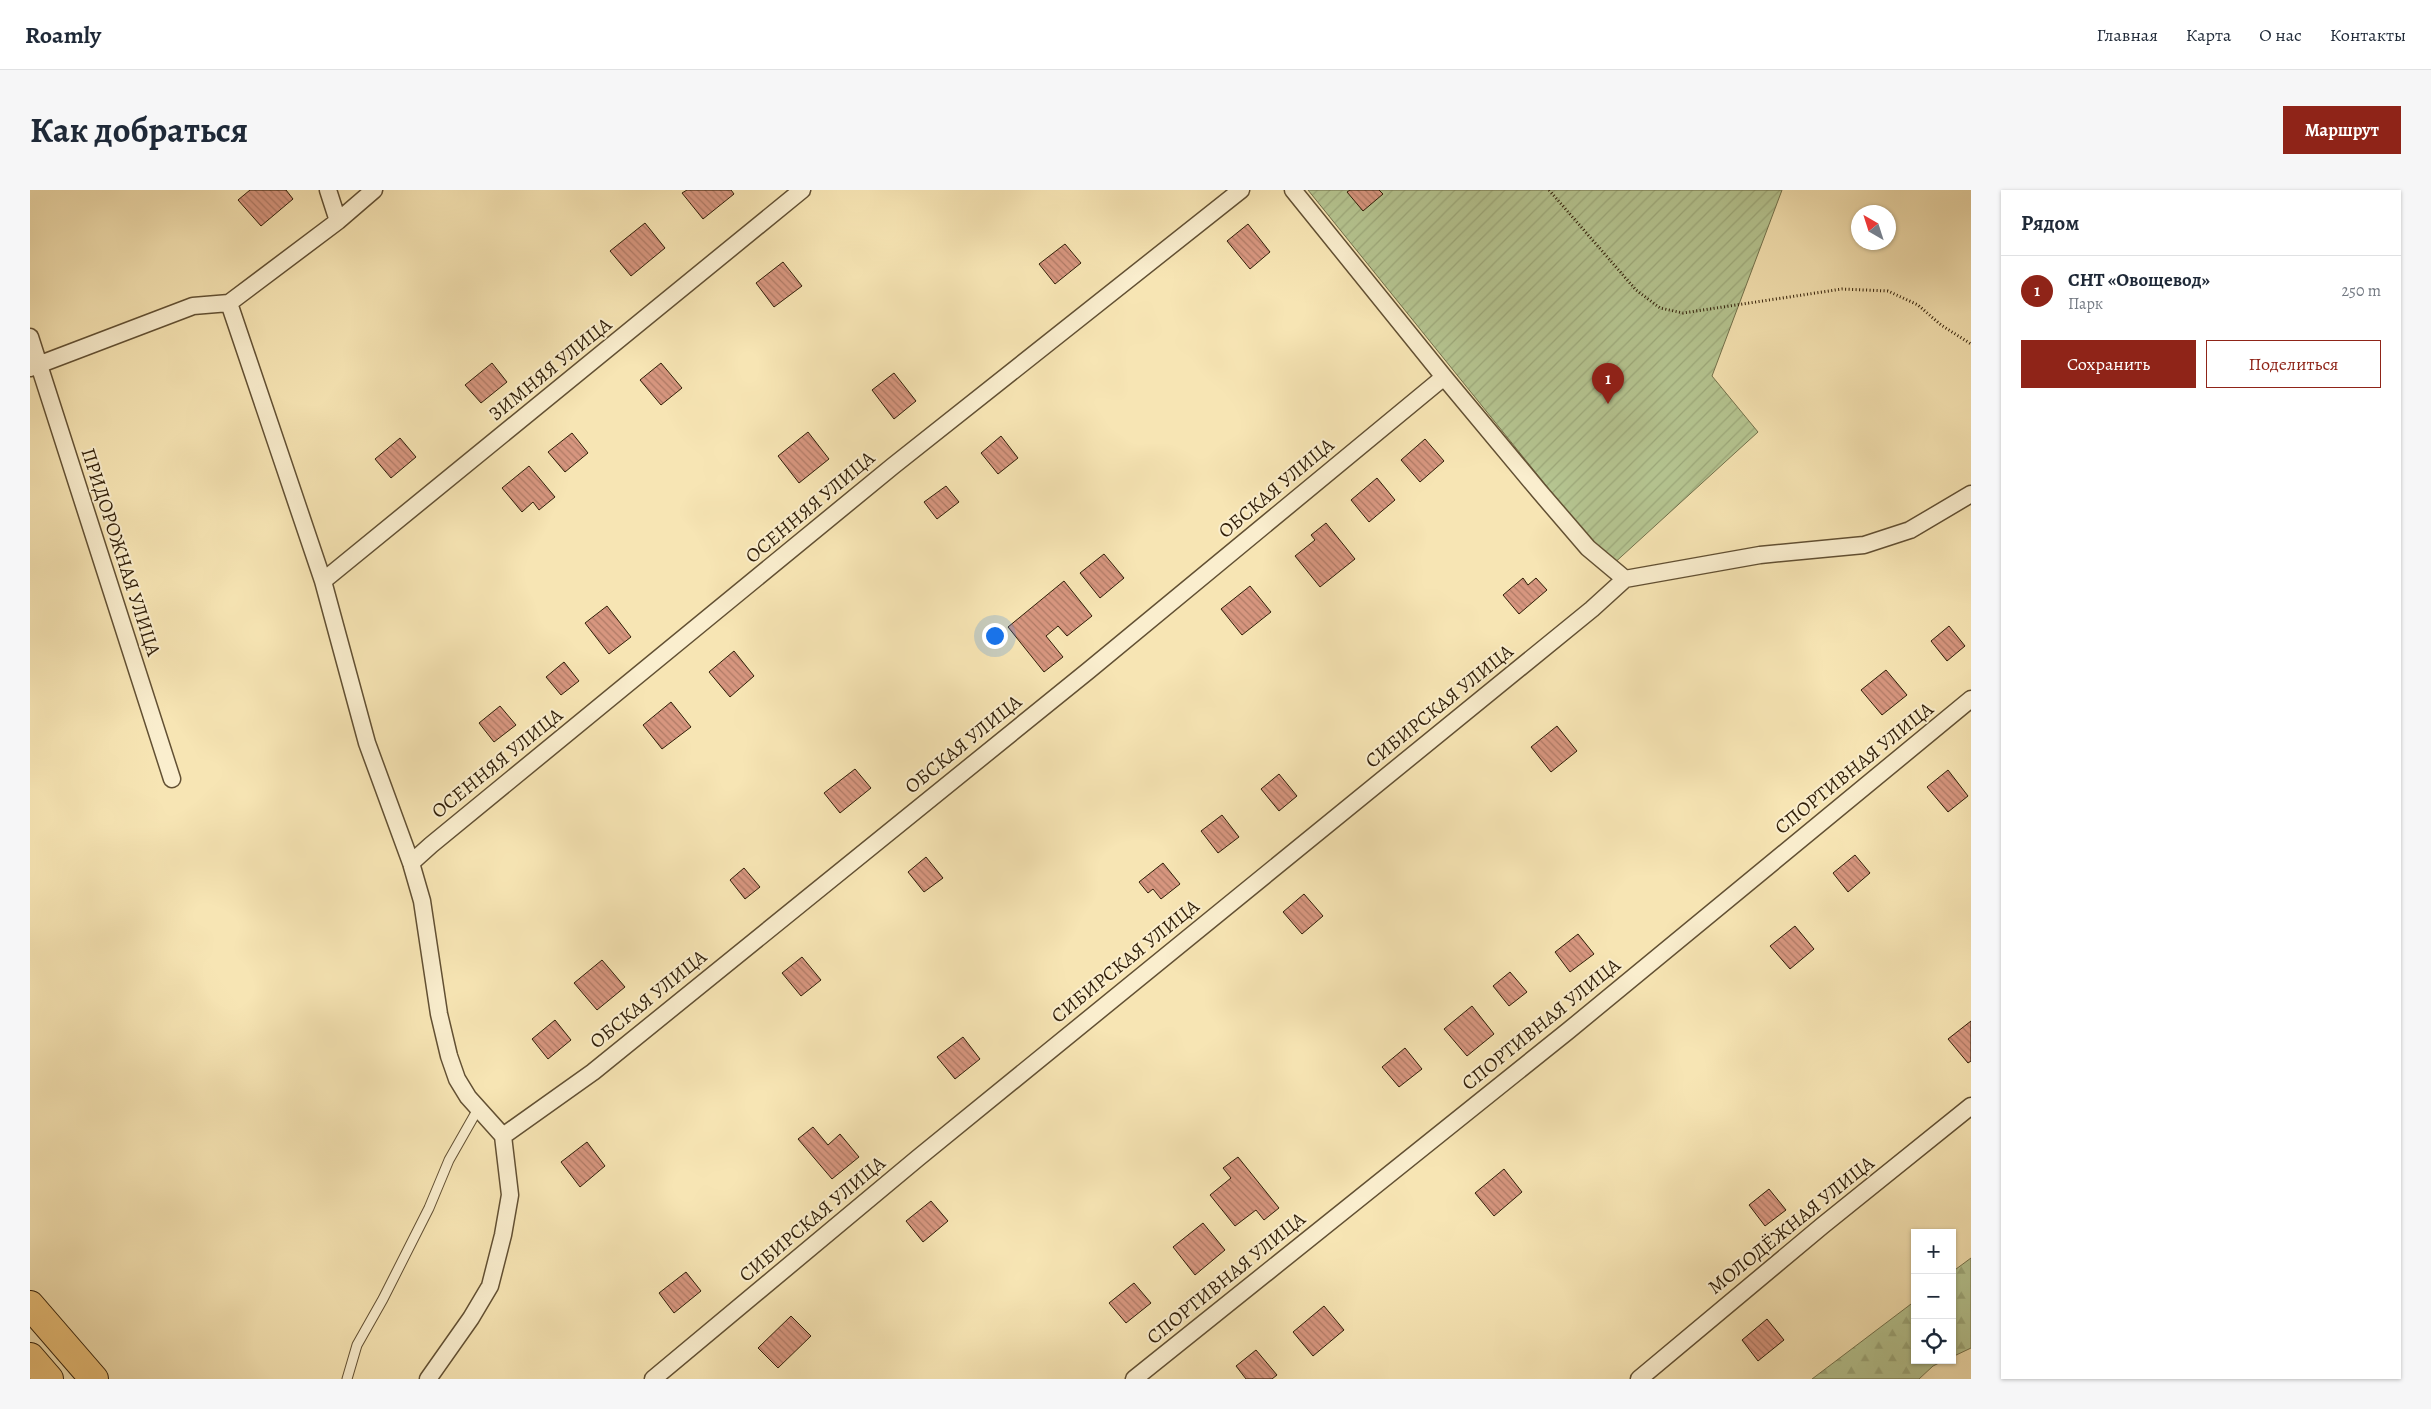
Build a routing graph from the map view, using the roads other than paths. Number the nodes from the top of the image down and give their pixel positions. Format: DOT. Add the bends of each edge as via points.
graph roads {
  1 [pos="328,190"];
  2 [pos="374,190"];
  3 [pos="802,190"];
  4 [pos="1241,190"];
  5 [pos="1293,190"];
  6 [pos="338,221"];
  7 [pos="229,303"];
  8 [pos="30,337"];
  9 [pos="34,366"];
  10 [pos="1444,377"];
  11 [pos="1971,494"];
  12 [pos="1625,579"];
  13 [pos="323,581"];
  14 [pos="1971,699"];
  15 [pos="172,779"];
  16 [pos="411,863"];
  17 [pos="1971,1106"];
  18 [pos="478,1109"];
  19 [pos="503,1136"];
  20 [pos="30,1305"];
  21 [pos="30,1357"];
  22 [pos="50,1379"];
  23 [pos="94,1379"];
  24 [pos="347,1379"];
  25 [pos="428,1379"];
  26 [pos="653,1379"];
  27 [pos="1134,1379"];
  28 [pos="1639,1379"];
  1 -- 6 [label="street"];
  2 -- 6 [label="street"];
  3 -- 13 [label="street, ЗИМНЯЯ УЛИЦА"];
  4 -- 16 [label="street, ОСЕННЯЯ УЛИЦА" via="893,466"];
  5 -- 10 [label="street"];
  6 -- 7 [label="street"];
  7 -- 9 [label="street" via="193,306"];
  7 -- 13 [label="street"];
  8 -- 9 [label="street, ПРИДОРОЖНАЯ УЛИЦА"];
  9 -- 15 [label="street, ПРИДОРОЖНАЯ УЛИЦА"];
  10 -- 12 [label="street" via="1588,548"];
  10 -- 19 [label="street, ОБСКАЯ УЛИЦА" via="1088,671 593,1072"];
  11 -- 12 [label="street" via="1910,530 1864,545 1760,555"];
  12 -- 26 [label="street, СИБИРСКАЯ УЛИЦА"];
  13 -- 16 [label="street" via="367,743"];
  14 -- 27 [label="street, СПОРТИВНАЯ УЛИЦА" via="1568,1031"];
  16 -- 18 [label="street" via="422,901 439,1014 449,1056 457,1079"];
  17 -- 28 [label="street, МОЛОДЁЖНАЯ УЛИЦА"];
  18 -- 19 [label="street"];
  18 -- 24 [label="lane" via="449,1160 425,1216 357,1345"];
  19 -- 25 [label="street" via="510,1194 490,1286"];
  20 -- 23 [label="highway"];
  21 -- 22 [label="highway"];
}
